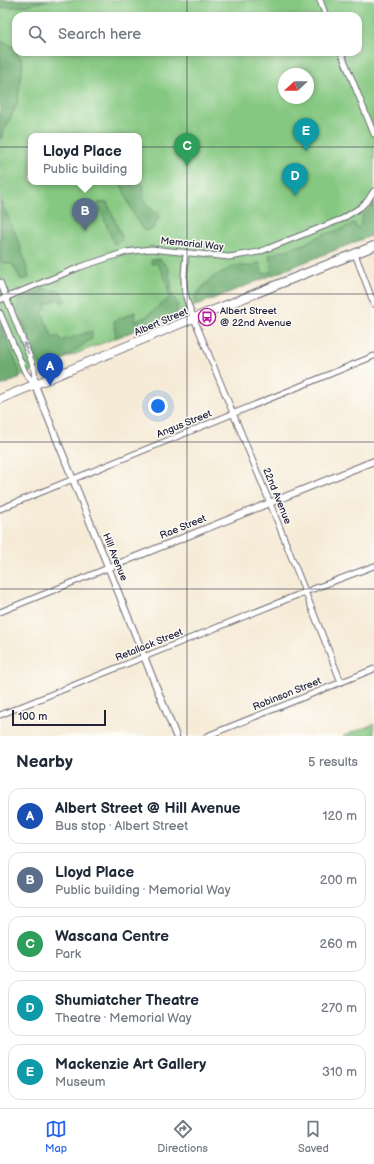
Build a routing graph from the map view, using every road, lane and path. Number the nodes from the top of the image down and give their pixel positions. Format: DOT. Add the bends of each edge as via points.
graph roads {
  1 [pos="320,0"];
  2 [pos="324,12"];
  3 [pos="343,56"];
  4 [pos="374,134"];
  5 [pos="374,191"];
  6 [pos="374,246"];
  7 [pos="186,254"];
  8 [pos="355,254"];
  9 [pos="0,282"];
  10 [pos="6,298"];
  11 [pos="0,300"];
  12 [pos="374,304"];
  13 [pos="0,314"];
  14 [pos="194,318"];
  15 [pos="374,356"];
  16 [pos="35,385"];
  17 [pos="0,399"];
  18 [pos="234,414"];
  19 [pos="374,460"];
  20 [pos="72,479"];
  21 [pos="270,503"];
  22 [pos="0,509"];
  23 [pos="374,566"];
  24 [pos="108,568"];
  25 [pos="305,592"];
  26 [pos="0,612"];
  27 [pos="144,656"];
  28 [pos="374,668"];
  29 [pos="341,682"];
  30 [pos="0,714"];
  31 [pos="176,736"];
  32 [pos="207,736"];
  1 -- 2 [label="street"];
  3 -- 4 [label="street"];
  5 -- 7 [label="street, Memorial Way" via="361,207 342,219 259,252 229,257"];
  6 -- 8 [label="main road, Albert Street"];
  7 -- 10 [label="street, Memorial Way" via="151,249 126,252 80,267"];
  7 -- 14 [label="street, 22nd Avenue" via="184,290"];
  8 -- 12 [label="street"];
  8 -- 14 [label="main road, Albert Street"];
  9 -- 10 [label="street"];
  10 -- 11 [label="street, Memorial Way"];
  16 -- 10 [label="street, one-way" via="34,368"];
  13 -- 16 [label="street" via="25,372"];
  14 -- 16 [label="main road, Albert Street"];
  14 -- 18 [label="street, 22nd Avenue"];
  15 -- 18 [label="street, Angus Street"];
  16 -- 17 [label="main road, Albert Street"];
  16 -- 20 [label="street, Hill Avenue"];
  18 -- 20 [label="street, Angus Street"];
  18 -- 21 [label="street, 22nd Avenue"];
  19 -- 21 [label="street, Rae Street"];
  20 -- 22 [label="street, Angus Street"];
  20 -- 24 [label="street, Hill Avenue"];
  21 -- 24 [label="street, Rae Street"];
  21 -- 25 [label="street, 22nd Avenue"];
  23 -- 25 [label="street, Retallack Street"];
  24 -- 26 [label="street, Rae Street"];
  24 -- 27 [label="street, Hill Avenue"];
  25 -- 27 [label="street, Retallack Street"];
  25 -- 29 [label="street, 22nd Avenue"];
  27 -- 30 [label="street, Retallack Street"];
  27 -- 31 [label="street, Hill Avenue"];
  28 -- 29 [label="street, Robinson Street"];
  29 -- 32 [label="street, Robinson Street"];
}
